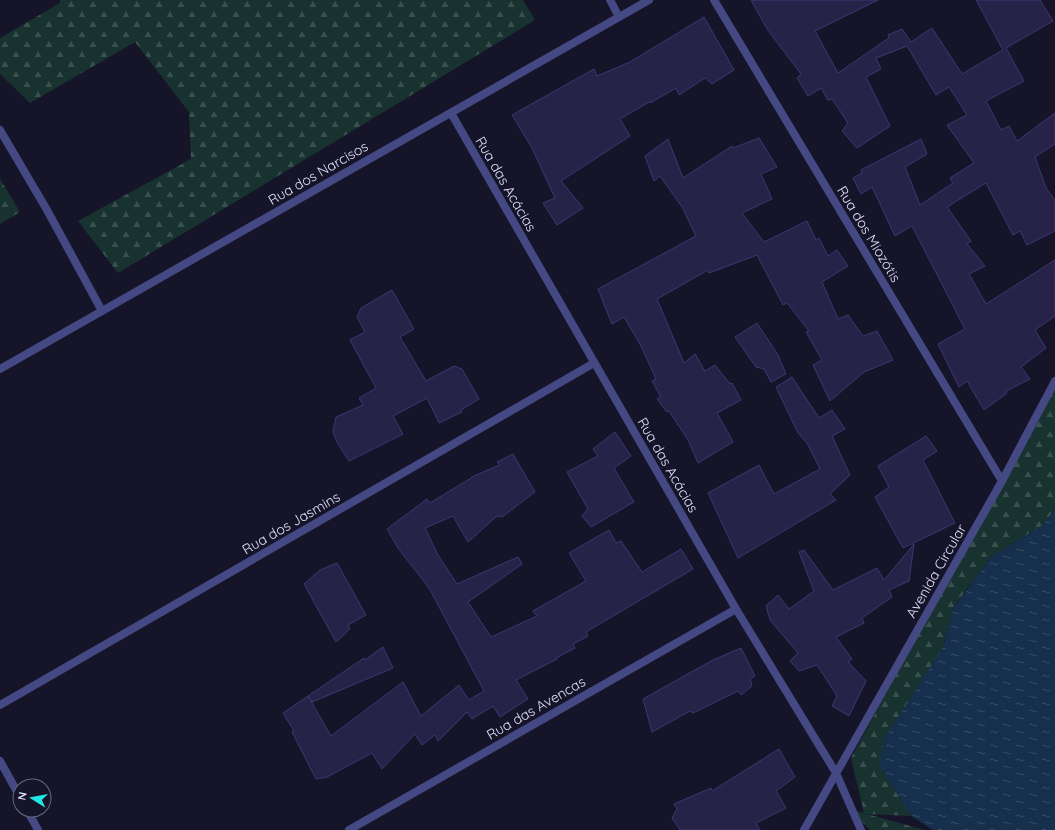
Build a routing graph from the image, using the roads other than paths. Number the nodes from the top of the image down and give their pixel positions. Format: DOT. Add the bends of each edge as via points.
graph roads {
  1 [pos="610,0"];
  2 [pos="649,0"];
  3 [pos="714,0"];
  4 [pos="619,17"];
  5 [pos="450,113"];
  6 [pos="0,130"];
  7 [pos="102,311"];
  8 [pos="594,363"];
  9 [pos="0,369"];
  10 [pos="1055,380"];
  11 [pos="1002,481"];
  12 [pos="736,609"];
  13 [pos="0,705"];
  14 [pos="0,761"];
  15 [pos="836,773"];
  16 [pos="12,783"];
  17 [pos="31,818"];
  18 [pos="38,830"];
  19 [pos="349,830"];
  20 [pos="804,830"];
  21 [pos="861,830"];
  1 -- 4 [label="street"];
  2 -- 4 [label="street, Rua dos Narcisos"];
  3 -- 11 [label="street, Rua dos Miozótis"];
  4 -- 5 [label="street, Rua dos Narcisos"];
  5 -- 7 [label="street, Rua dos Narcisos"];
  5 -- 8 [label="street, Rua das Acácias"];
  6 -- 7 [label="street"];
  7 -- 9 [label="street, Rua dos Narcisos"];
  8 -- 12 [label="street, Rua das Acácias"];
  8 -- 13 [label="street, Rua dos Jasmins"];
  10 -- 11 [label="street, Avenida Circular"];
  11 -- 15 [label="street, Avenida Circular"];
  12 -- 15 [label="street, Rua das Acácias"];
  12 -- 19 [label="street, Rua das Avencas"];
  14 -- 16 [label="street"];
  15 -- 20 [label="street, Avenida Circular"];
  15 -- 21 [label="street, Rua das Acácias"];
  17 -- 18 [label="street"];
}
